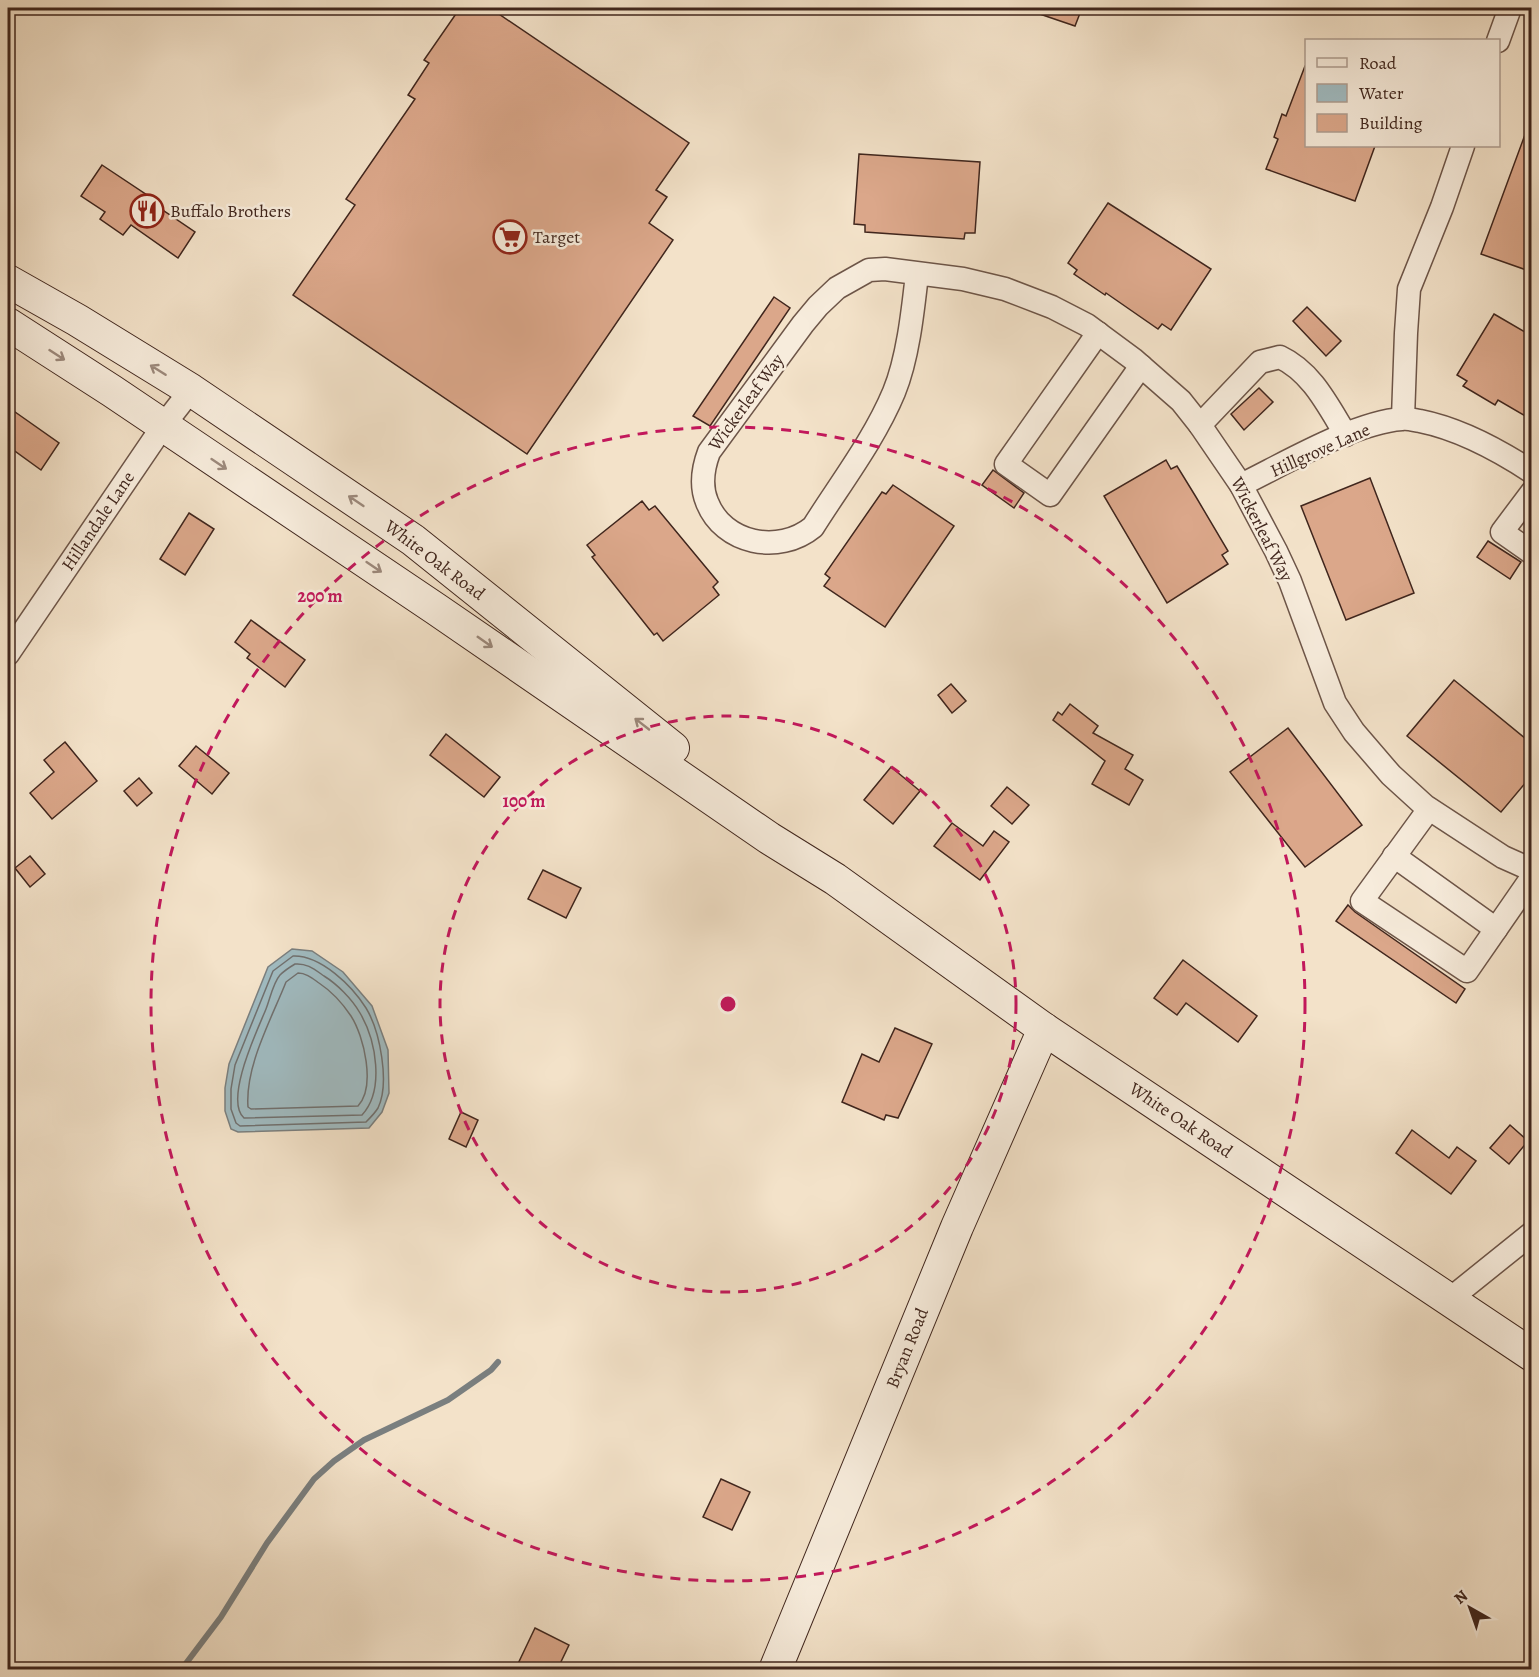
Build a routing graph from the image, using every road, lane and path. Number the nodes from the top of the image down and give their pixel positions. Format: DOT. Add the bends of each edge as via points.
graph roads {
  1 [pos="1510,8"];
  2 [pos="1499,39"];
  3 [pos="1463,147"];
  4 [pos="917,274"];
  5 [pos="8,280"];
  6 [pos="8,324"];
  7 [pos="1098,333"];
  8 [pos="1141,366"];
  9 [pos="190,390"];
  10 [pos="1403,418"];
  11 [pos="1200,425"];
  12 [pos="163,426"];
  13 [pos="1346,435"];
  14 [pos="1532,472"];
  15 [pos="1241,485"];
  16 [pos="1532,492"];
  17 [pos="1532,553"];
  18 [pos="8,654"];
  19 [pos="1429,809"];
  20 [pos="1394,856"];
  21 [pos="1532,870"];
  22 [pos="1532,877"];
  23 [pos="835,879"];
  24 [pos="1496,929"];
  25 [pos="1044,1029"];
  26 [pos="1532,1233"];
  27 [pos="1450,1299"];
  28 [pos="1532,1355"];
  29 [pos="775,1670"];
  1 -- 2 [label="street"];
  3 -- 10 [label="street" via="1409,289"];
  4 -- 4 [label="street, Wickerleaf Way" via="869,270 837,288 803,324 709,452 703,466 707,502 732,534 754,542 773,543 803,536 813,527 878,425 894,390"];
  4 -- 7 [label="street, Wickerleaf Way" via="1005,289 1052,307"];
  9 -- 5 [label="street, White Oak Road, one-way"];
  6 -- 12 [label="street, White Oak Road, one-way"];
  7 -- 8 [label="street, Wickerleaf Way"];
  7 -- 8 [label="street" via="1005,464 1050,495"];
  8 -- 11 [label="street, Wickerleaf Way" via="1181,401"];
  9 -- 12 [label="street, Hillandale Lane"];
  23 -- 9 [label="street, White Oak Road, one-way" via="413,540"];
  10 -- 13 [label="street, Hillgrove Lane"];
  10 -- 14 [label="street, Hillgrove Lane" via="1443,426"];
  11 -- 13 [label="street" via="1260,362 1280,357 1295,364 1315,386"];
  11 -- 15 [label="street, Wickerleaf Way"];
  12 -- 18 [label="street, Hillandale Lane"];
  12 -- 23 [label="street, White Oak Road, one-way"];
  13 -- 15 [label="street, Hillgrove Lane"];
  15 -- 19 [label="street, Wickerleaf Way" via="1290,581 1335,703 1391,775"];
  16 -- 17 [label="street" via="1502,532"];
  19 -- 20 [label="street"];
  19 -- 21 [label="street, Wickerleaf Way" via="1503,857"];
  20 -- 24 [label="street"];
  20 -- 24 [label="street" via="1362,901 1467,971"];
  22 -- 24 [label="street"];
  23 -- 25 [label="street, White Oak Road"];
  25 -- 27 [label="street, White Oak Road"];
  25 -- 29 [label="street, Bryan Road" via="957,1227"];
  26 -- 27 [label="street"];
  27 -- 28 [label="street, White Oak Road"];
}
